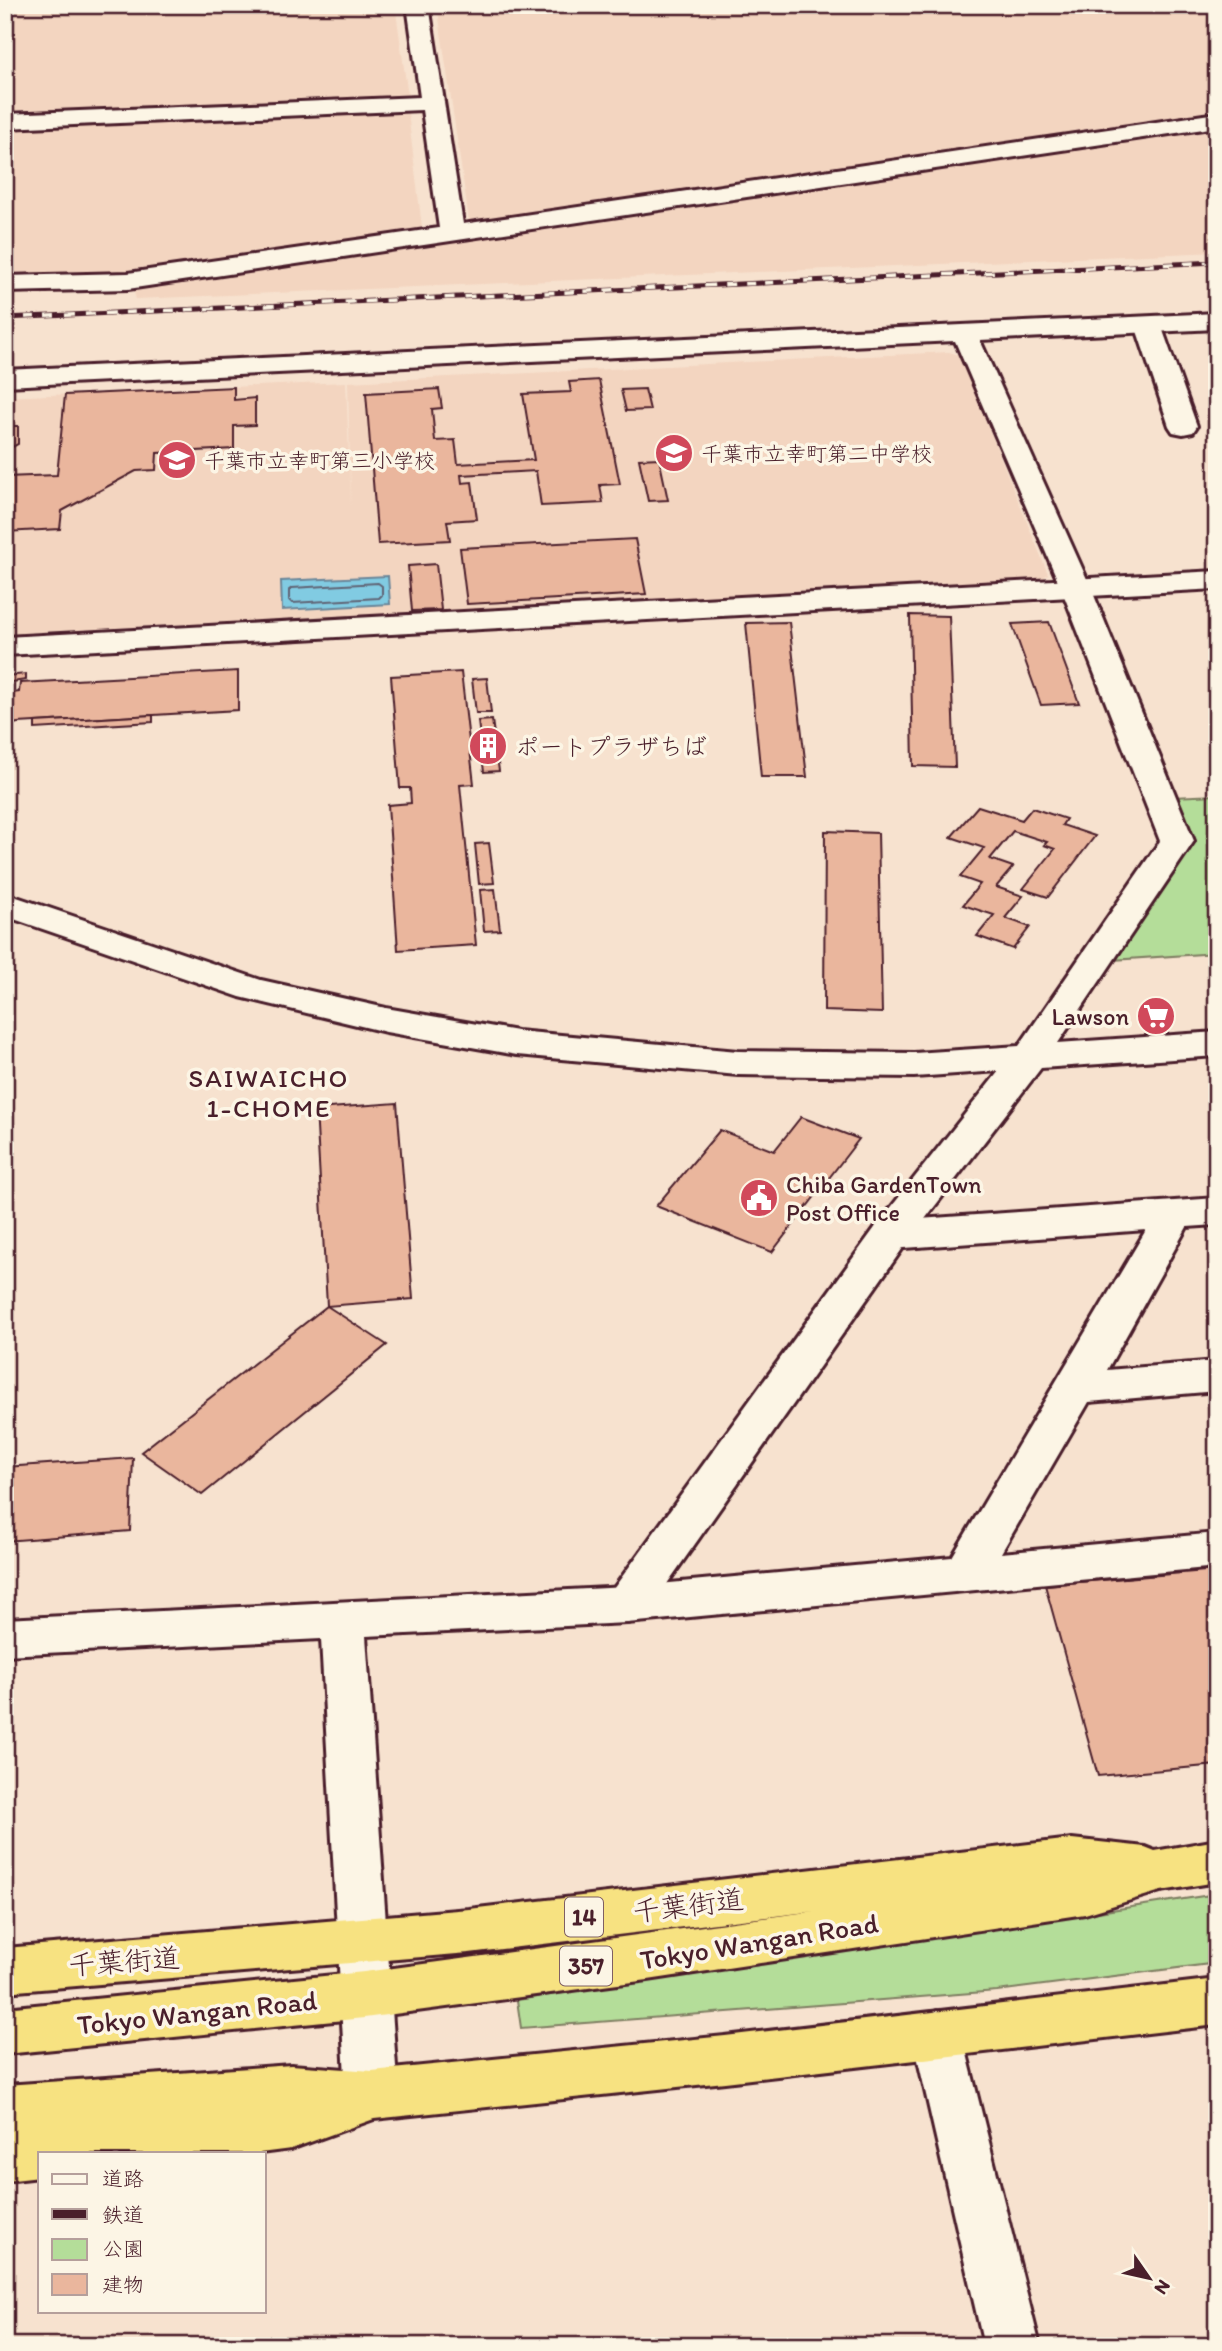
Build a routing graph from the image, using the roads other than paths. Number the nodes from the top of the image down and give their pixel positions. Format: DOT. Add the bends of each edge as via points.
graph roads {
  1 [pos="418,5"];
  2 [pos="431,103"];
  3 [pos="1217,120"];
  4 [pos="5,121"];
  5 [pos="452,233"];
  6 [pos="5,285"];
  7 [pos="1217,321"];
  8 [pos="1148,325"];
  9 [pos="965,335"];
  10 [pos="5,378"];
  11 [pos="1183,426"];
  12 [pos="1217,580"];
  13 [pos="1076,588"];
  14 [pos="5,646"];
  15 [pos="5,904"];
  16 [pos="1217,1044"];
  17 [pos="1031,1056"];
  18 [pos="1217,1211"];
  19 [pos="1175,1214"];
  20 [pos="891,1235"];
  21 [pos="1217,1376"];
  22 [pos="1076,1388"];
  23 [pos="1217,1550"];
  24 [pos="966,1573"];
  25 [pos="627,1605"];
  26 [pos="342,1619"];
  27 [pos="5,1636"];
  28 [pos="1217,1861"];
  29 [pos="1161,1870"];
  30 [pos="364,1941"];
  31 [pos="5,1970"];
  32 [pos="365,1995"];
  33 [pos="1214,2011"];
  34 [pos="5,2032"];
  35 [pos="937,2034"];
  36 [pos="372,2095"];
  37 [pos="5,2109"];
  38 [pos="48,2152"];
  39 [pos="38,2153"];
  40 [pos="5,2156"];
  41 [pos="1012,2346"];
  1 -- 2 [label="street"];
  2 -- 4 [label="street"];
  2 -- 5 [label="street"];
  3 -- 5 [label="street"];
  5 -- 6 [label="street" via="128,281"];
  7 -- 8 [label="street"];
  8 -- 9 [label="street"];
  8 -- 11 [label="street"];
  9 -- 10 [label="street"];
  9 -- 13 [label="street"];
  12 -- 13 [label="street"];
  13 -- 14 [label="street"];
  13 -- 17 [label="street" via="1177,841"];
  15 -- 17 [label="street" via="253,989 386,1020 517,1043 738,1063 914,1065"];
  16 -- 17 [label="street"];
  17 -- 20 [label="street"];
  18 -- 19 [label="street"];
  19 -- 20 [label="street"];
  19 -- 22 [label="street"];
  20 -- 25 [label="street"];
  21 -- 22 [label="street"];
  22 -- 24 [label="street"];
  23 -- 24 [label="street"];
  24 -- 25 [label="street"];
  25 -- 26 [label="street"];
  26 -- 27 [label="street"];
  26 -- 30 [label="street"];
  28 -- 29 [label="highway, Tokyo Wangan Road / 14"];
  29 -- 30 [label="highway, 千葉街道 / 14" via="1072,1860"];
  29 -- 32 [label="highway, Tokyo Wangan Road / 357" via="1085,1893"];
  30 -- 31 [label="highway, 千葉街道 / 14"];
  30 -- 32 [label="street"];
  32 -- 34 [label="highway, Tokyo Wangan Road / 357"];
  32 -- 36 [label="street"];
  33 -- 35 [label="highway"];
  35 -- 36 [label="highway"];
  35 -- 41 [label="street"];
  36 -- 37 [label="highway" via="291,2089"];
  36 -- 38 [label="highway" via="291,2125"];
  39 -- 40 [label="highway"];
}
